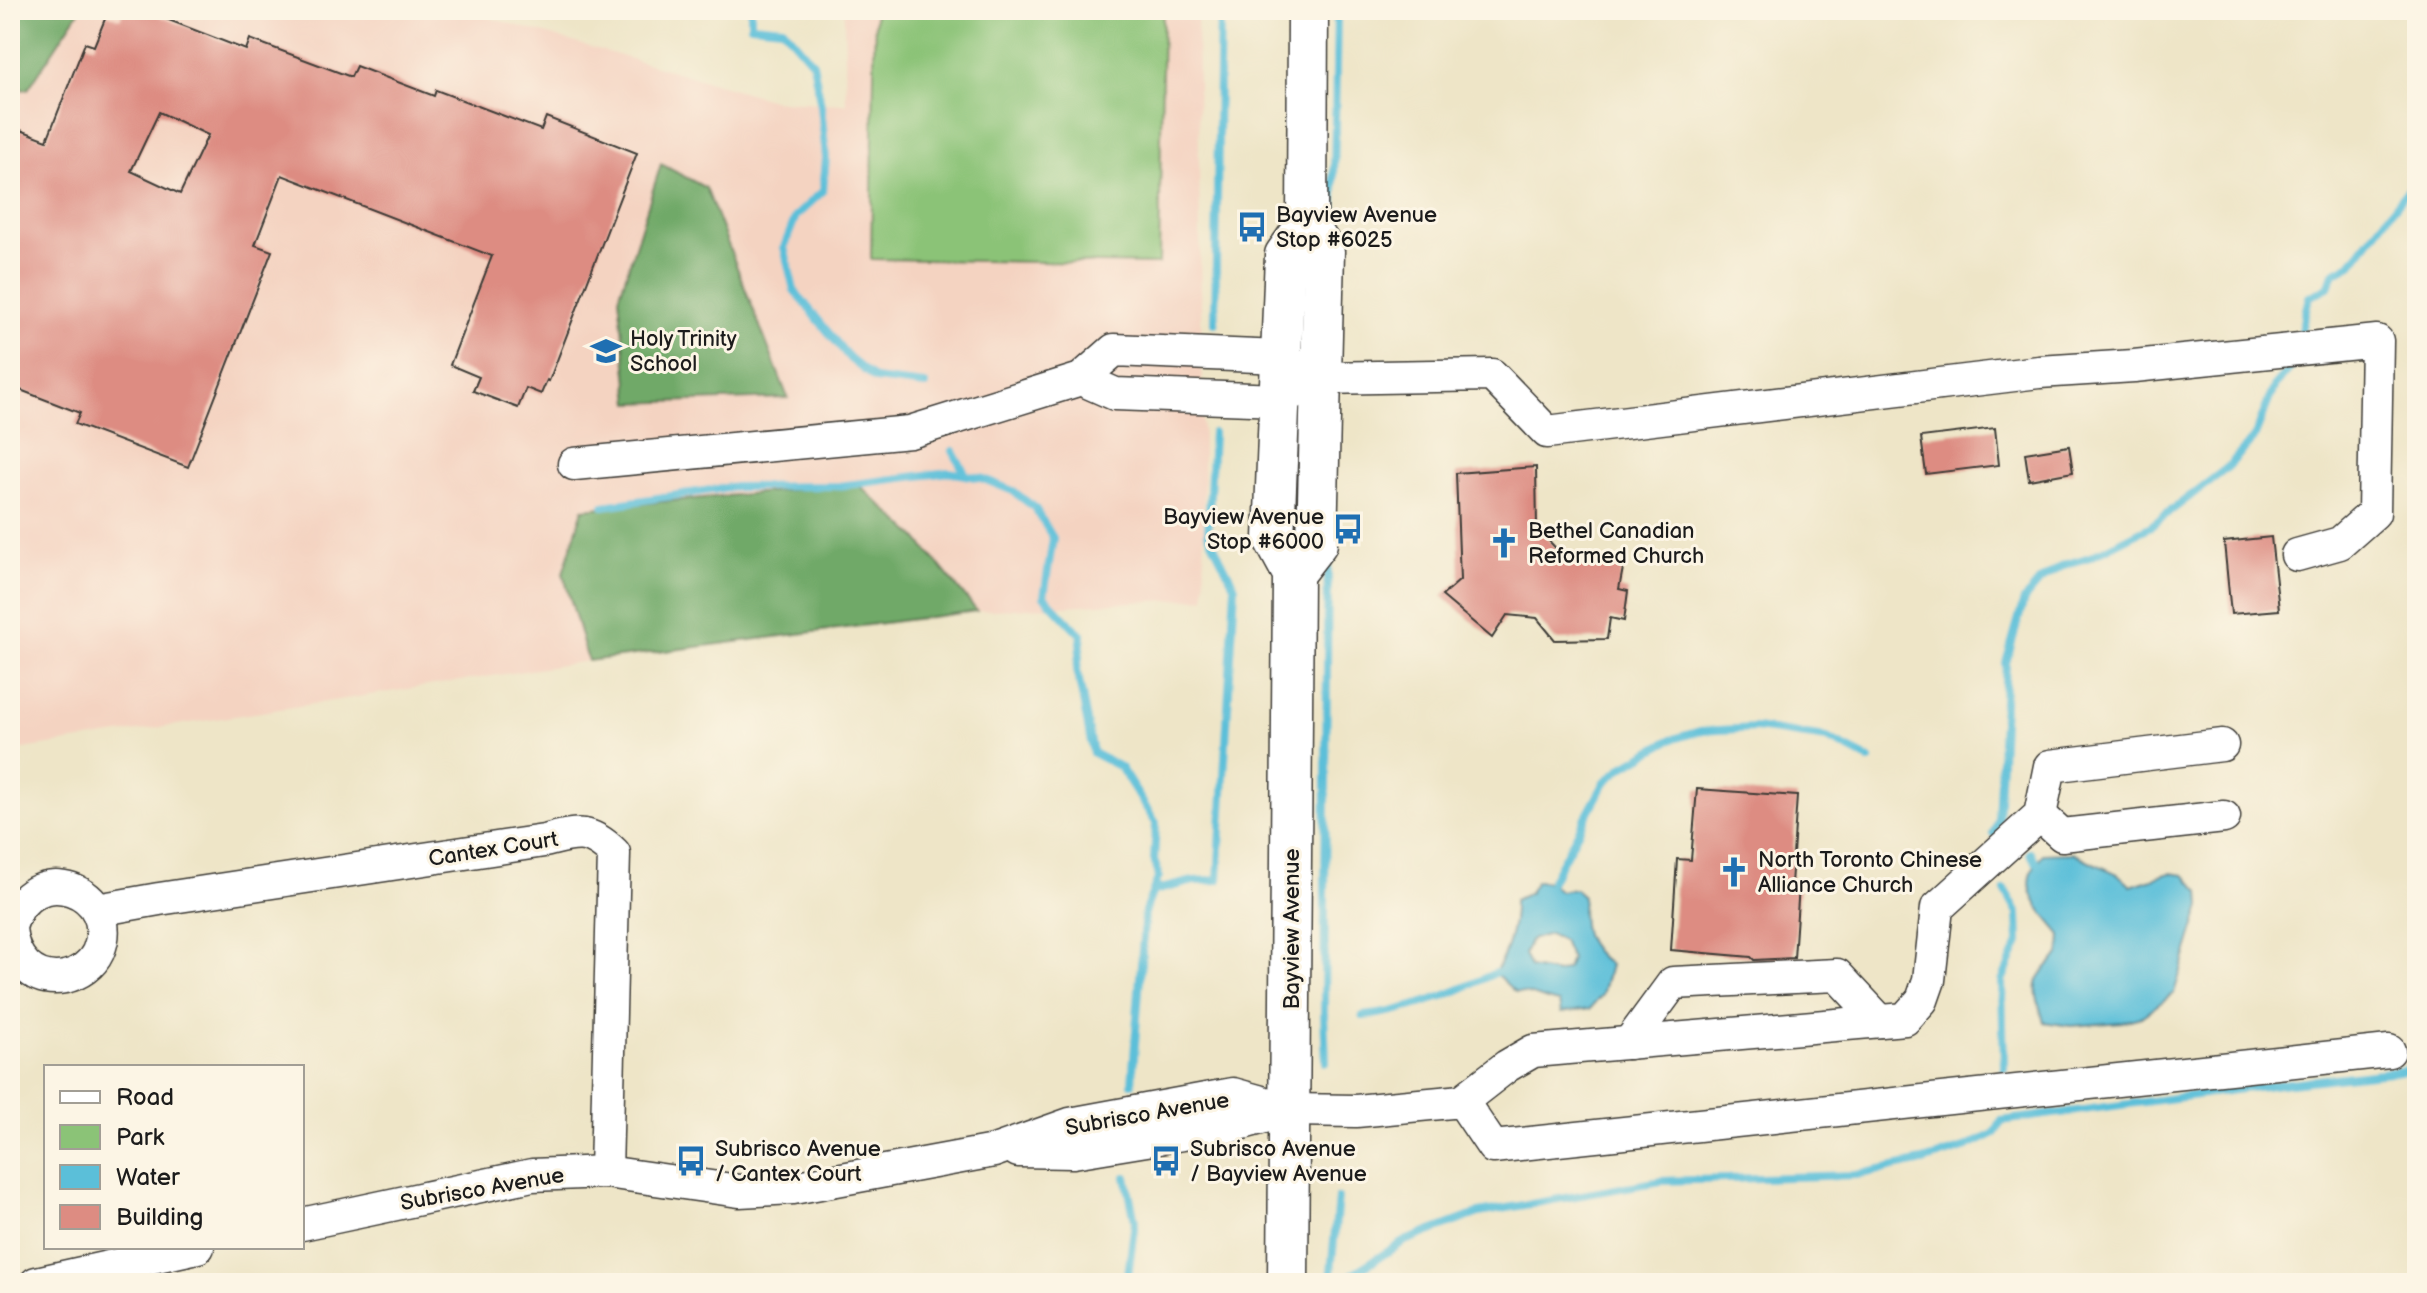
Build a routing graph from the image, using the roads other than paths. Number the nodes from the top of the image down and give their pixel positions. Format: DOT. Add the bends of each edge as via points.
graph roads {
  1 [pos="1308,10"];
  2 [pos="1307,224"];
  3 [pos="1281,357"];
  4 [pos="1321,378"];
  5 [pos="1081,379"];
  6 [pos="1279,400"];
  7 [pos="574,464"];
  8 [pos="2297,555"];
  9 [pos="1293,574"];
  10 [pos="2222,745"];
  11 [pos="2040,815"];
  12 [pos="2224,817"];
  13 [pos="97,910"];
  14 [pos="10,927"];
  15 [pos="1880,1021"];
  16 [pos="1629,1043"];
  17 [pos="2389,1051"];
  18 [pos="1462,1101"];
  19 [pos="1290,1110"];
  20 [pos="606,1172"];
  21 [pos="304,1224"];
  22 [pos="189,1249"];
  23 [pos="36,1283"];
  24 [pos="1288,1283"];
  1 -- 2 [label="main road"];
  2 -- 3 [label="main road, Bayview Avenue" via="1285,255"];
  2 -- 4 [label="main road" via="1324,251"];
  3 -- 4 [label="street"];
  3 -- 5 [label="street" via="1114,350"];
  3 -- 6 [label="main road, Bayview Avenue"];
  4 -- 6 [label="street"];
  4 -- 8 [label="street" via="1492,375 1547,432 2039,372 2377,341 2374,513 2340,543"];
  4 -- 9 [label="main road" via="1317,543"];
  5 -- 6 [label="street" via="1115,394"];
  5 -- 7 [label="street" via="910,432"];
  6 -- 9 [label="main road, Bayview Avenue" via="1274,539"];
  9 -- 19 [label="main road, Bayview Avenue"];
  10 -- 11 [label="street" via="2050,766"];
  11 -- 12 [label="street" via="2062,835"];
  11 -- 15 [label="street" via="1937,908 1922,1000 1905,1019"];
  13 -- 14 [label="street" via="76,891 47,887 22,901"];
  13 -- 14 [label="street" via="102,941 86,968 72,976 56,979 27,968 11,942"];
  13 -- 20 [label="street, Cantex Court" via="577,833 599,839 614,853"];
  15 -- 16 [label="street"];
  15 -- 16 [label="street" via="1837,975 1673,983"];
  16 -- 18 [label="street" via="1533,1051"];
  17 -- 18 [label="street" via="1493,1147"];
  18 -- 19 [label="street, Subrisco Avenue" via="1356,1111"];
  19 -- 20 [label="street, Subrisco Avenue" via="1232,1126 1073,1152 994,1151 767,1190 739,1191"];
  19 -- 24 [label="main road, Bayview Avenue"];
  20 -- 21 [label="street, Subrisco Avenue" via="532,1175"];
  22 -- 23 [label="street"];
}
